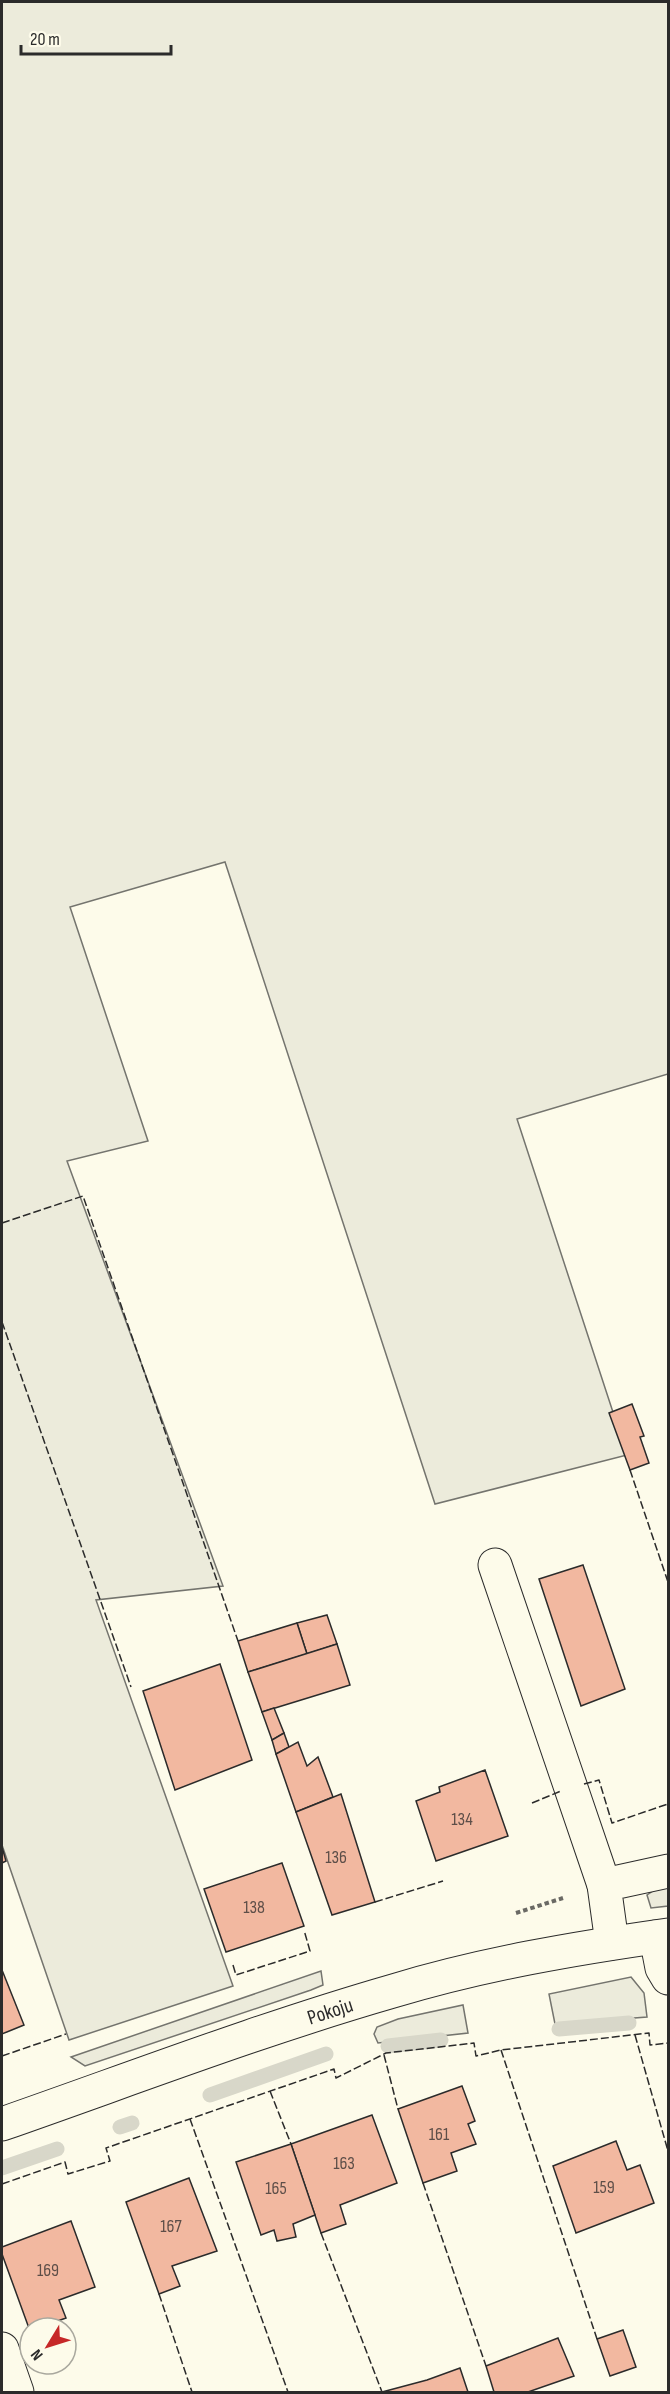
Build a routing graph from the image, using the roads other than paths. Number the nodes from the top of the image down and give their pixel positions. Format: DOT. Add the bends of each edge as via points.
graph roads {
  1 [pos="495,1565"];
  2 [pos="669,1871"];
  3 [pos="604,1885"];
  4 [pos="662,1936"];
  5 [pos="612,1943"];
  6 [pos="669,1978"];
  7 [pos="2,2124"];
  8 [pos="2,2349"];
  9 [pos="17,2392"];
  1 -- 3 [label="street"];
  2 -- 3 [label="street"];
  3 -- 5 [label="street"];
  4 -- 5 [label="street, Pokoju"];
  4 -- 6 [label="street" via="662,1968"];
  5 -- 7 [label="street, Pokoju" via="393,1990"];
  8 -- 9 [label="street"];
}
